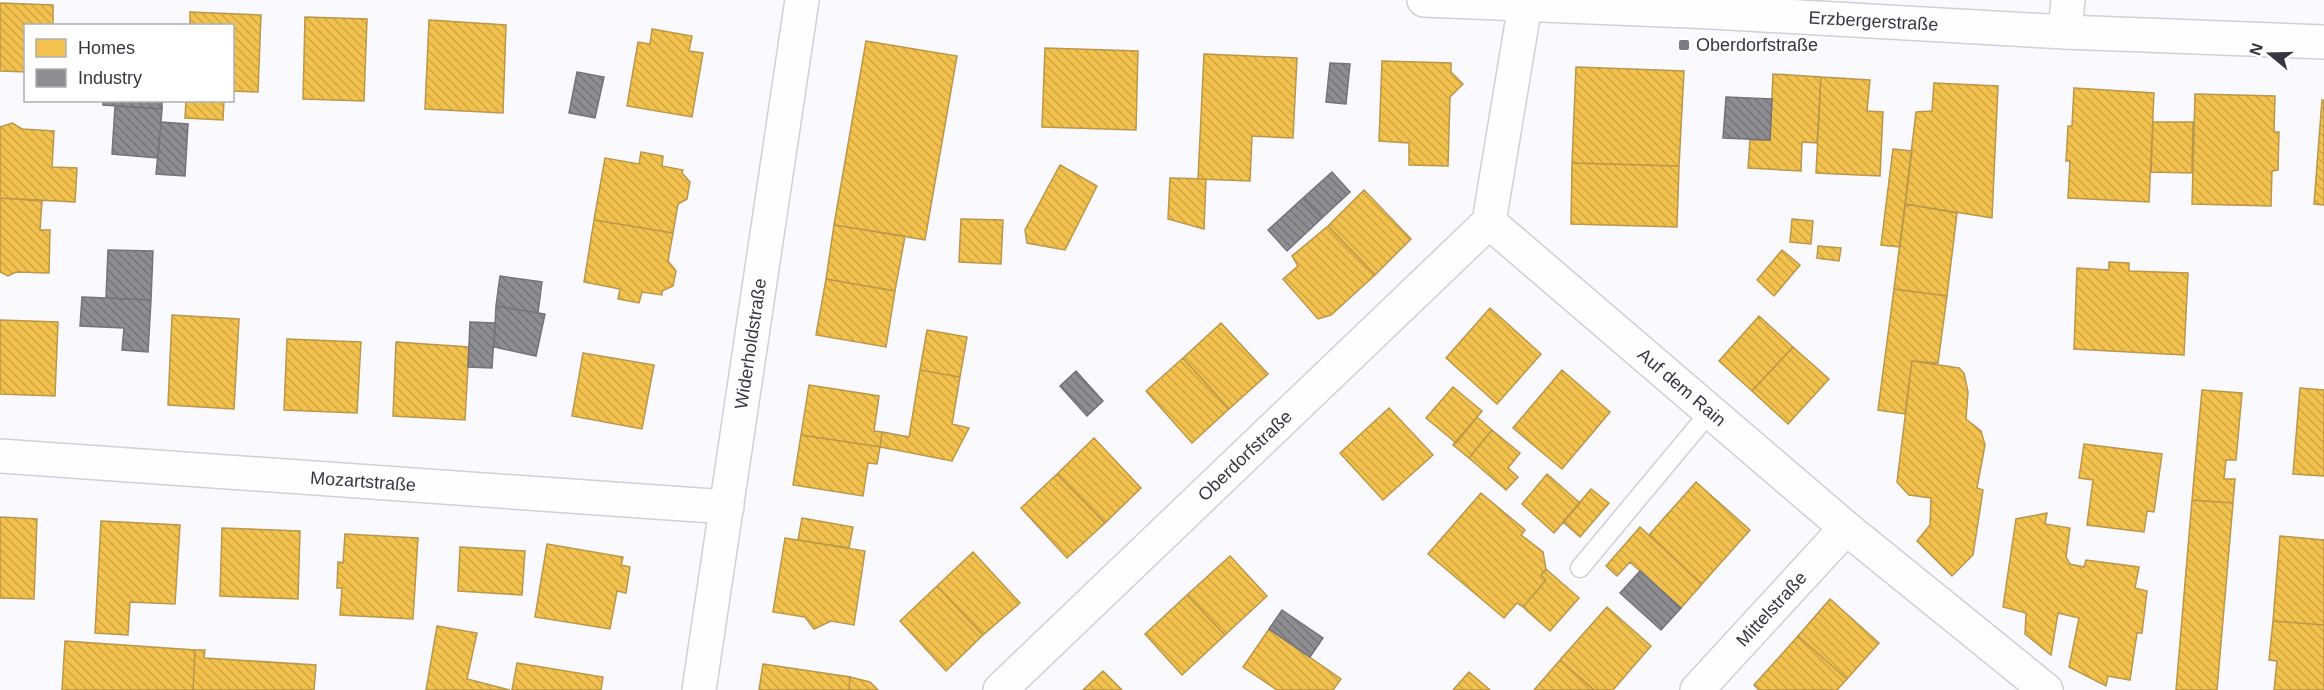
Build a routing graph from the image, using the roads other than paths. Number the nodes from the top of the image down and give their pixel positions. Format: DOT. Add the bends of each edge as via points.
graph roads {
  1 [pos="802,0"];
  2 [pos="1424,0"];
  3 [pos="1525,6"];
  4 [pos="1686,6"];
  5 [pos="2067,16"];
  6 [pos="2324,42"];
  7 [pos="1489,222"];
  8 [pos="1709,413"];
  9 [pos="0,456"];
  10 [pos="727,507"];
  11 [pos="1846,528"];
  12 [pos="1580,568"];
  13 [pos="699,690"];
  14 [pos="999,690"];
  15 [pos="1696,690"];
  16 [pos="2046,690"];
  1 -- 10 [label="street, Widerholdstraße"];
  2 -- 3 [label="street, Erzbergerstraße"];
  3 -- 4 [label="street, Erzbergerstraße"];
  3 -- 7 [label="street"];
  4 -- 5 [label="street, Erzbergerstraße"];
  5 -- 6 [label="street, Erzbergerstraße"];
  7 -- 8 [label="street, Auf dem Rain"];
  7 -- 14 [label="street, Oberdorfstraße"];
  8 -- 11 [label="street, Auf dem Rain"];
  8 -- 12 [label="lane"];
  9 -- 10 [label="street, Mozartstraße"];
  10 -- 13 [label="street, Widerholdstraße"];
  11 -- 15 [label="street, Mittelstraße"];
  11 -- 16 [label="street, Auf dem Rain"];
}
